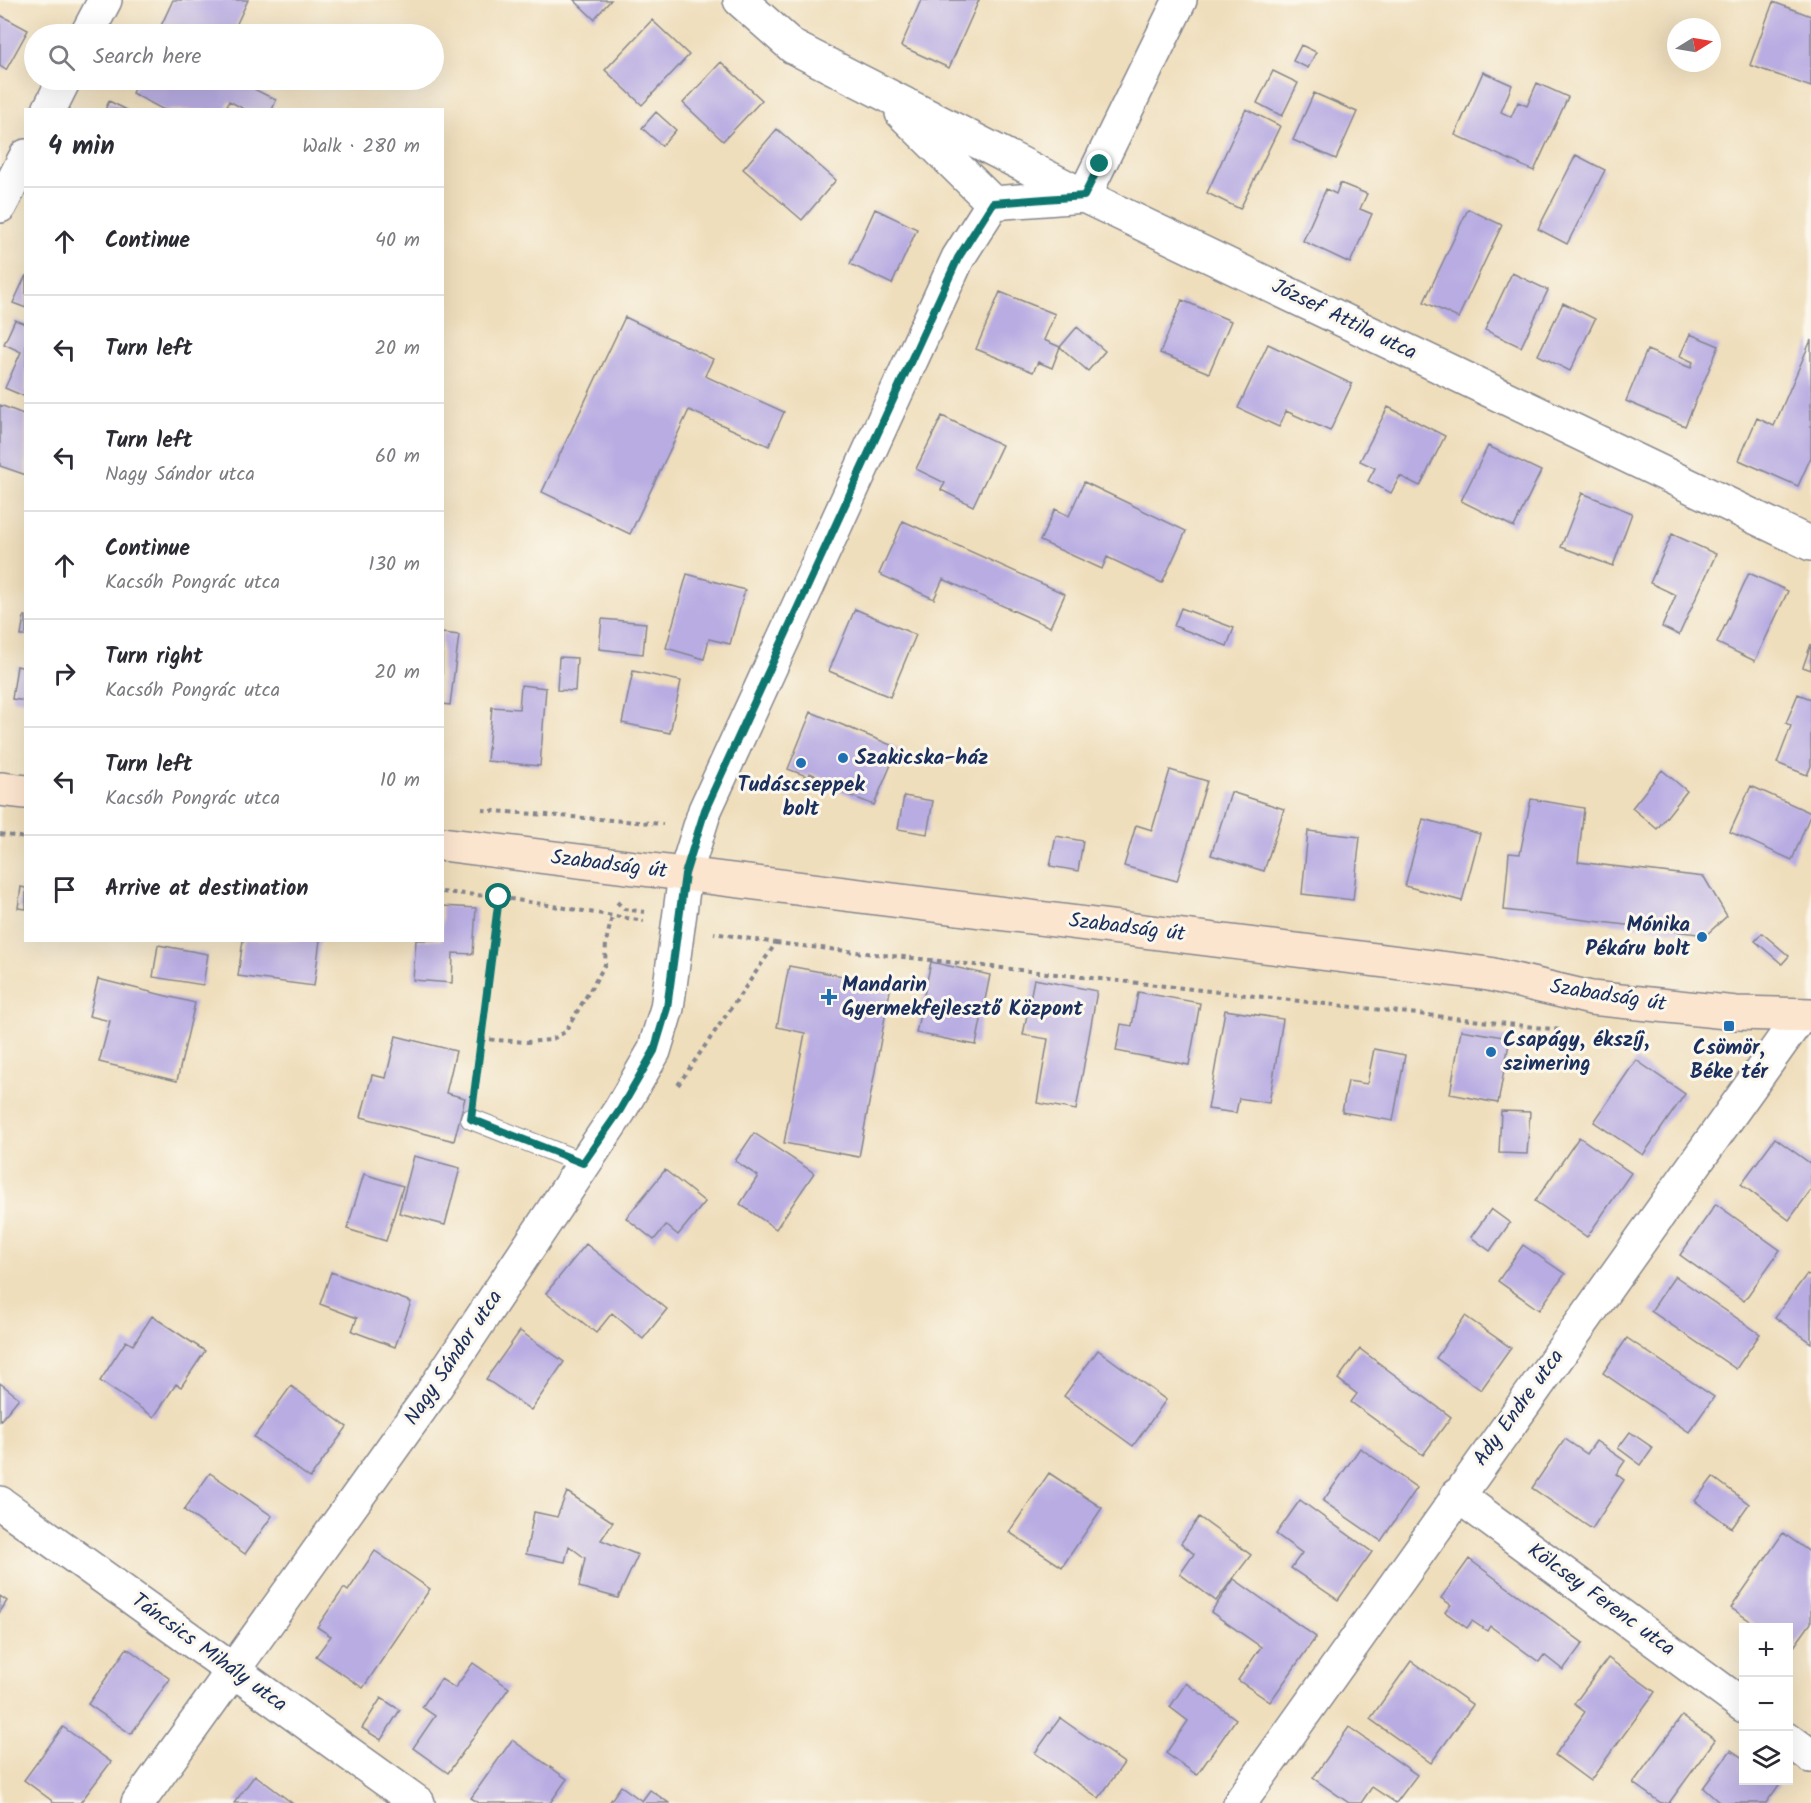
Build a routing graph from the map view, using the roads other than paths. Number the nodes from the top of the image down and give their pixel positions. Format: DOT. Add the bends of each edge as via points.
graph roads {
  1 [pos="105,0"];
  2 [pos="741,0"];
  3 [pos="1180,0"];
  4 [pos="92,24"];
  5 [pos="59,90"];
  6 [pos="879,91"];
  7 [pos="50,108"];
  8 [pos="24,160"];
  9 [pos="1084,196"];
  10 [pos="993,203"];
  11 [pos="0,206"];
  12 [pos="1811,544"];
  13 [pos="0,789"];
  14 [pos="24,792"];
  15 [pos="444,844"];
  16 [pos="685,874"];
  17 [pos="1806,1015"];
  18 [pos="471,1119"];
  19 [pos="583,1163"];
  20 [pos="1457,1495"];
  21 [pos="0,1503"];
  22 [pos="232,1670"];
  23 [pos="1739,1703"];
  24 [pos="1793,1743"];
  25 [pos="1811,1756"];
  26 [pos="138,1803"];
  27 [pos="418,1803"];
  28 [pos="1240,1803"];
  1 -- 4 [label="street"];
  2 -- 6 [label="street, József Attila utca" via="793,47"];
  3 -- 9 [label="street"];
  5 -- 7 [label="street"];
  6 -- 9 [label="street, József Attila utca"];
  6 -- 10 [label="street, József Attila utca"];
  8 -- 11 [label="street"];
  9 -- 10 [label="street"];
  9 -- 12 [label="street, József Attila utca"];
  10 -- 16 [label="street, Nagy Sándor utca" via="958,258 705,810"];
  13 -- 14 [label="street"];
  15 -- 16 [label="street, Szabadság út"];
  16 -- 17 [label="street, Szabadság út" via="1489,974 1591,998 1736,1013"];
  16 -- 19 [label="street, Nagy Sándor utca" via="667,1008 654,1051"];
  17 -- 20 [label="street, Ady Endre utca"];
  18 -- 19 [label="lane"];
  19 -- 22 [label="street, Nagy Sándor utca" via="431,1394"];
  20 -- 23 [label="street, Kölcsey Ferenc utca"];
  20 -- 28 [label="street, Ady Endre utca"];
  21 -- 22 [label="street, Táncsics Mihály utca"];
  22 -- 26 [label="street, Nagy Sándor utca"];
  22 -- 27 [label="street, Táncsics Mihály utca"];
  24 -- 25 [label="street"];
}
